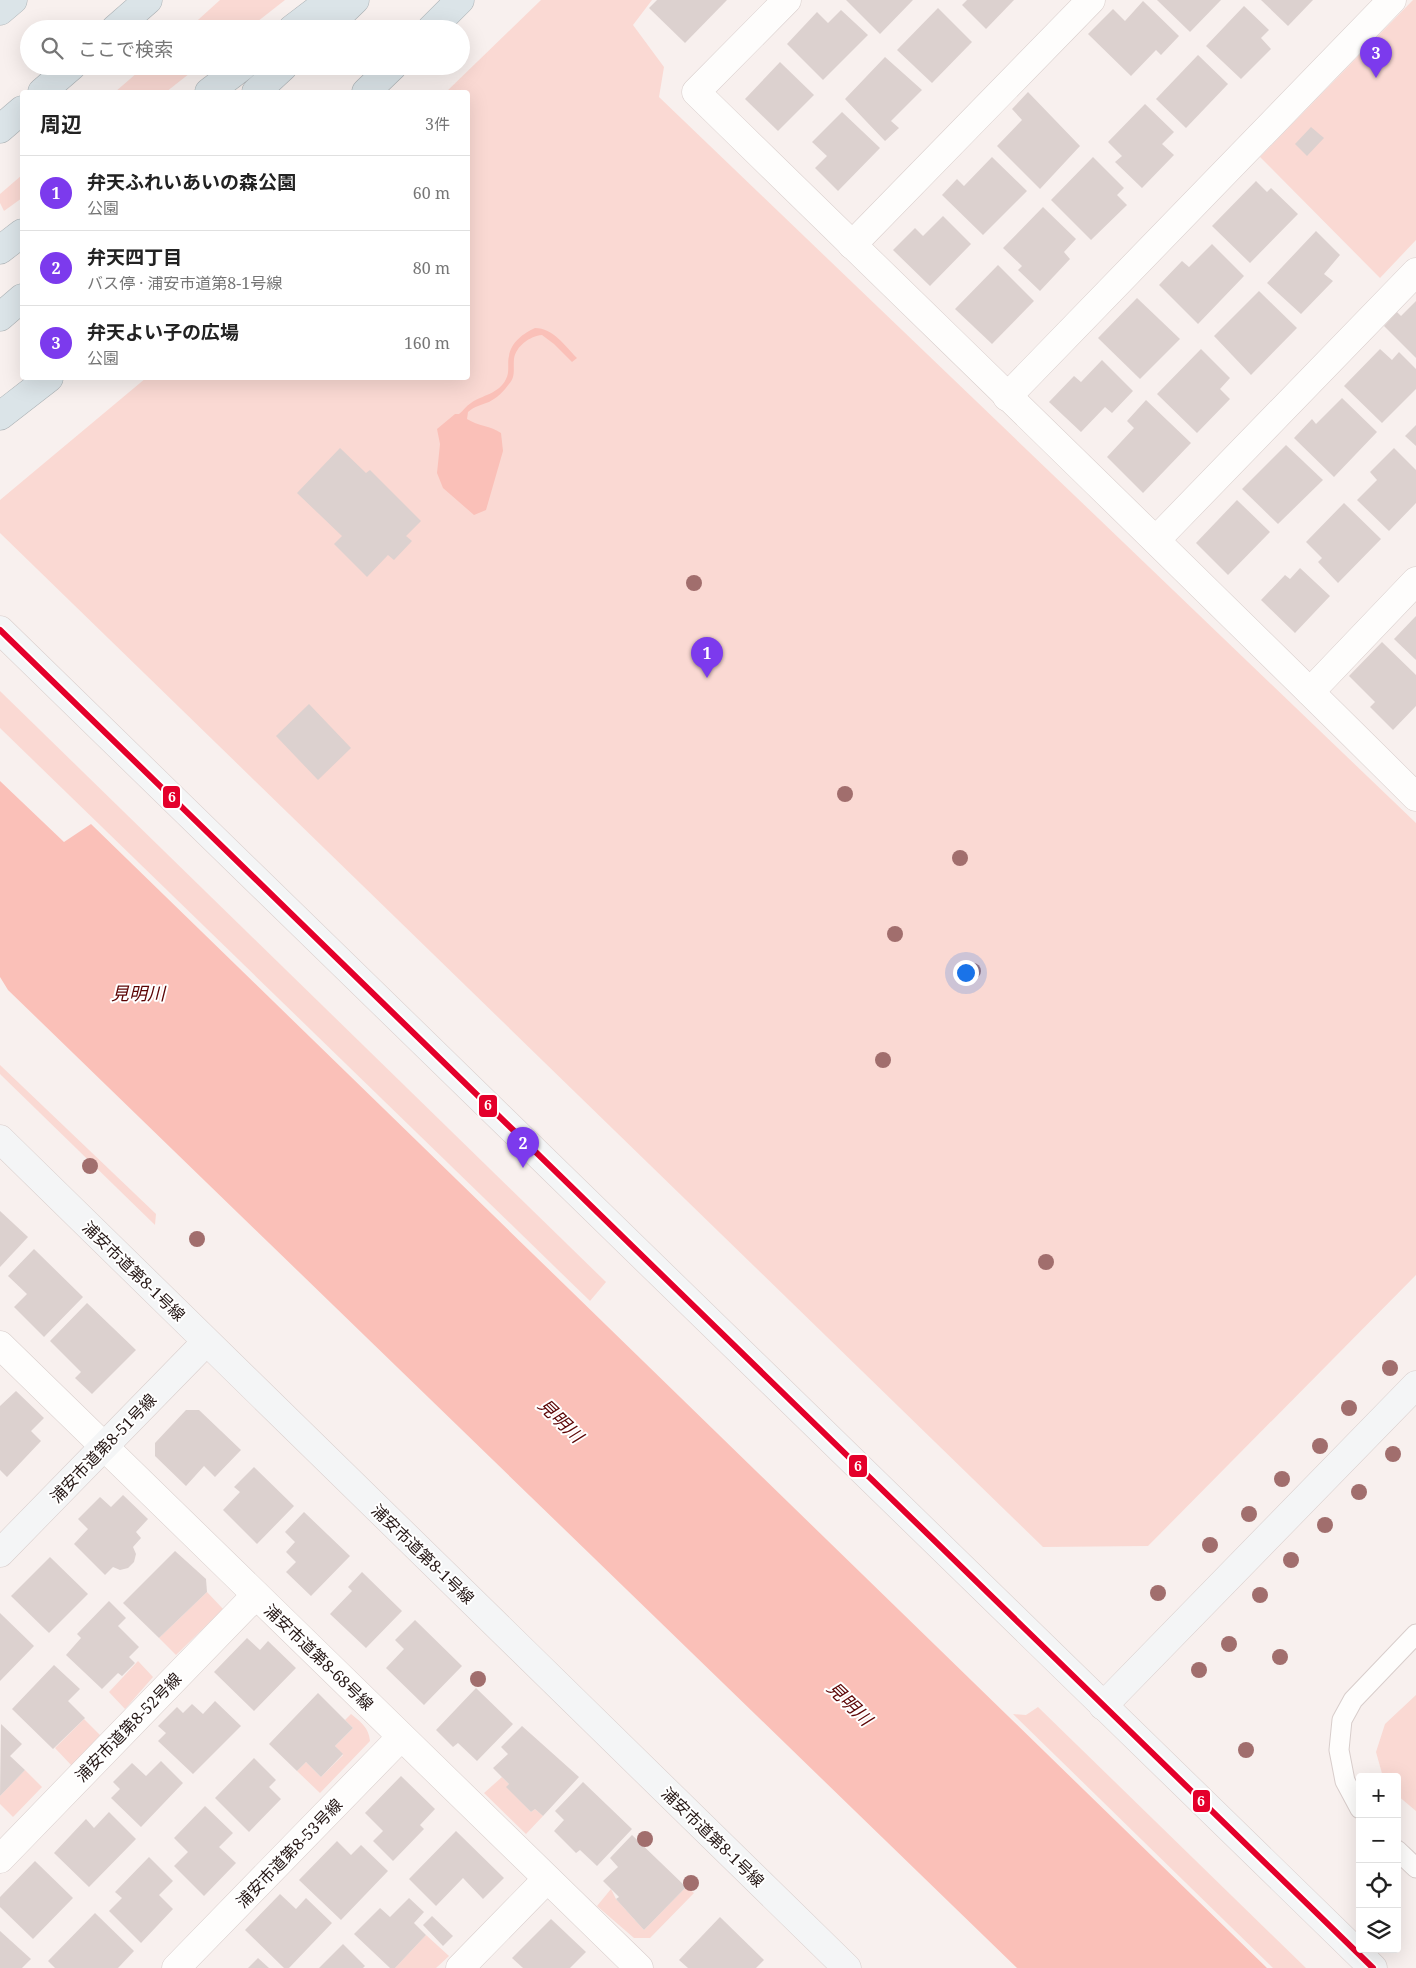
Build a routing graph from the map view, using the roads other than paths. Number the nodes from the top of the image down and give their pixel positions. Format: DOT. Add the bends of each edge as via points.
graph roads {
  1 [pos="13,0"];
  2 [pos="148,0"];
  3 [pos="330,0"];
  4 [pos="355,0"];
  5 [pos="460,0"];
  6 [pos="788,0"];
  7 [pos="1091,0"];
  8 [pos="1392,0"];
  9 [pos="0,11"];
  10 [pos="125,20"];
  11 [pos="304,20"];
  12 [pos="334,20"];
  13 [pos="440,20"];
  14 [pos="62,75"];
  15 [pos="231,75"];
  16 [pos="274,75"];
  17 [pos="384,75"];
  18 [pos="44,90"];
  19 [pos="212,90"];
  20 [pos="258,90"];
  21 [pos="368,90"];
  22 [pos="20,112"];
  23 [pos="0,130"];
  24 [pos="20,235"];
  25 [pos="852,245"];
  26 [pos="0,250"];
  27 [pos="1416,272"];
  28 [pos="20,300"];
  29 [pos="0,317"];
  30 [pos="46,380"];
  31 [pos="1007,397"];
  32 [pos="0,416"];
  33 [pos="1156,540"];
  34 [pos="1416,581"];
  35 [pos="0,630"];
  36 [pos="1310,692"];
  37 [pos="1416,797"];
  38 [pos="0,1140"];
  39 [pos="206,1342"];
  40 [pos="0,1345"];
  41 [pos="1416,1385"];
  42 [pos="104,1447"];
  43 [pos="0,1553"];
  44 [pos="256,1595"];
  45 [pos="1416,1634"];
  46 [pos="1103,1706"];
  47 [pos="401,1737"];
  48 [pos="1356,1802"];
  49 [pos="1401,1854"];
  50 [pos="0,1859"];
  51 [pos="1416,1868"];
  52 [pos="546,1879"];
  53 [pos="176,1968"];
  54 [pos="460,1968"];
  55 [pos="638,1968"];
  56 [pos="847,1968"];
  57 [pos="1373,1968"];
  1 -- 9 [label="highway"];
  2 -- 10 [label="highway"];
  3 -- 11 [label="highway"];
  4 -- 12 [label="highway"];
  5 -- 13 [label="highway"];
  6 -- 25 [label="street" via="696,92"];
  7 -- 25 [label="street"];
  8 -- 31 [label="street"];
  14 -- 18 [label="highway"];
  15 -- 19 [label="highway"];
  16 -- 20 [label="highway"];
  17 -- 21 [label="highway"];
  22 -- 23 [label="highway"];
  24 -- 26 [label="highway"];
  25 -- 31 [label="street"];
  27 -- 33 [label="street"];
  28 -- 29 [label="highway"];
  30 -- 32 [label="highway"];
  31 -- 33 [label="street"];
  33 -- 36 [label="street"];
  34 -- 36 [label="street"];
  35 -- 46 [label="street"];
  36 -- 37 [label="street"];
  38 -- 39 [label="street, 浦安市道第8-1号線"];
  39 -- 42 [label="street, 浦安市道第8-51号線"];
  39 -- 56 [label="street, 浦安市道第8-1号線"];
  40 -- 42 [label="street, 浦安市道第8-68号線"];
  41 -- 46 [label="street"];
  42 -- 43 [label="street, 浦安市道第8-51号線"];
  42 -- 44 [label="street, 浦安市道第8-68号線"];
  44 -- 47 [label="street, 浦安市道第8-68号線"];
  44 -- 50 [label="street, 浦安市道第8-52号線"];
  45 -- 48 [label="lane" via="1353,1700 1342,1720 1339,1750 1345,1781"];
  46 -- 57 [label="street"];
  47 -- 52 [label="street, 浦安市道第8-68号線"];
  47 -- 53 [label="street, 浦安市道第8-53号線"];
  49 -- 51 [label="lane"];
  52 -- 54 [label="street"];
  52 -- 55 [label="street, 浦安市道第8-68号線"];
}
